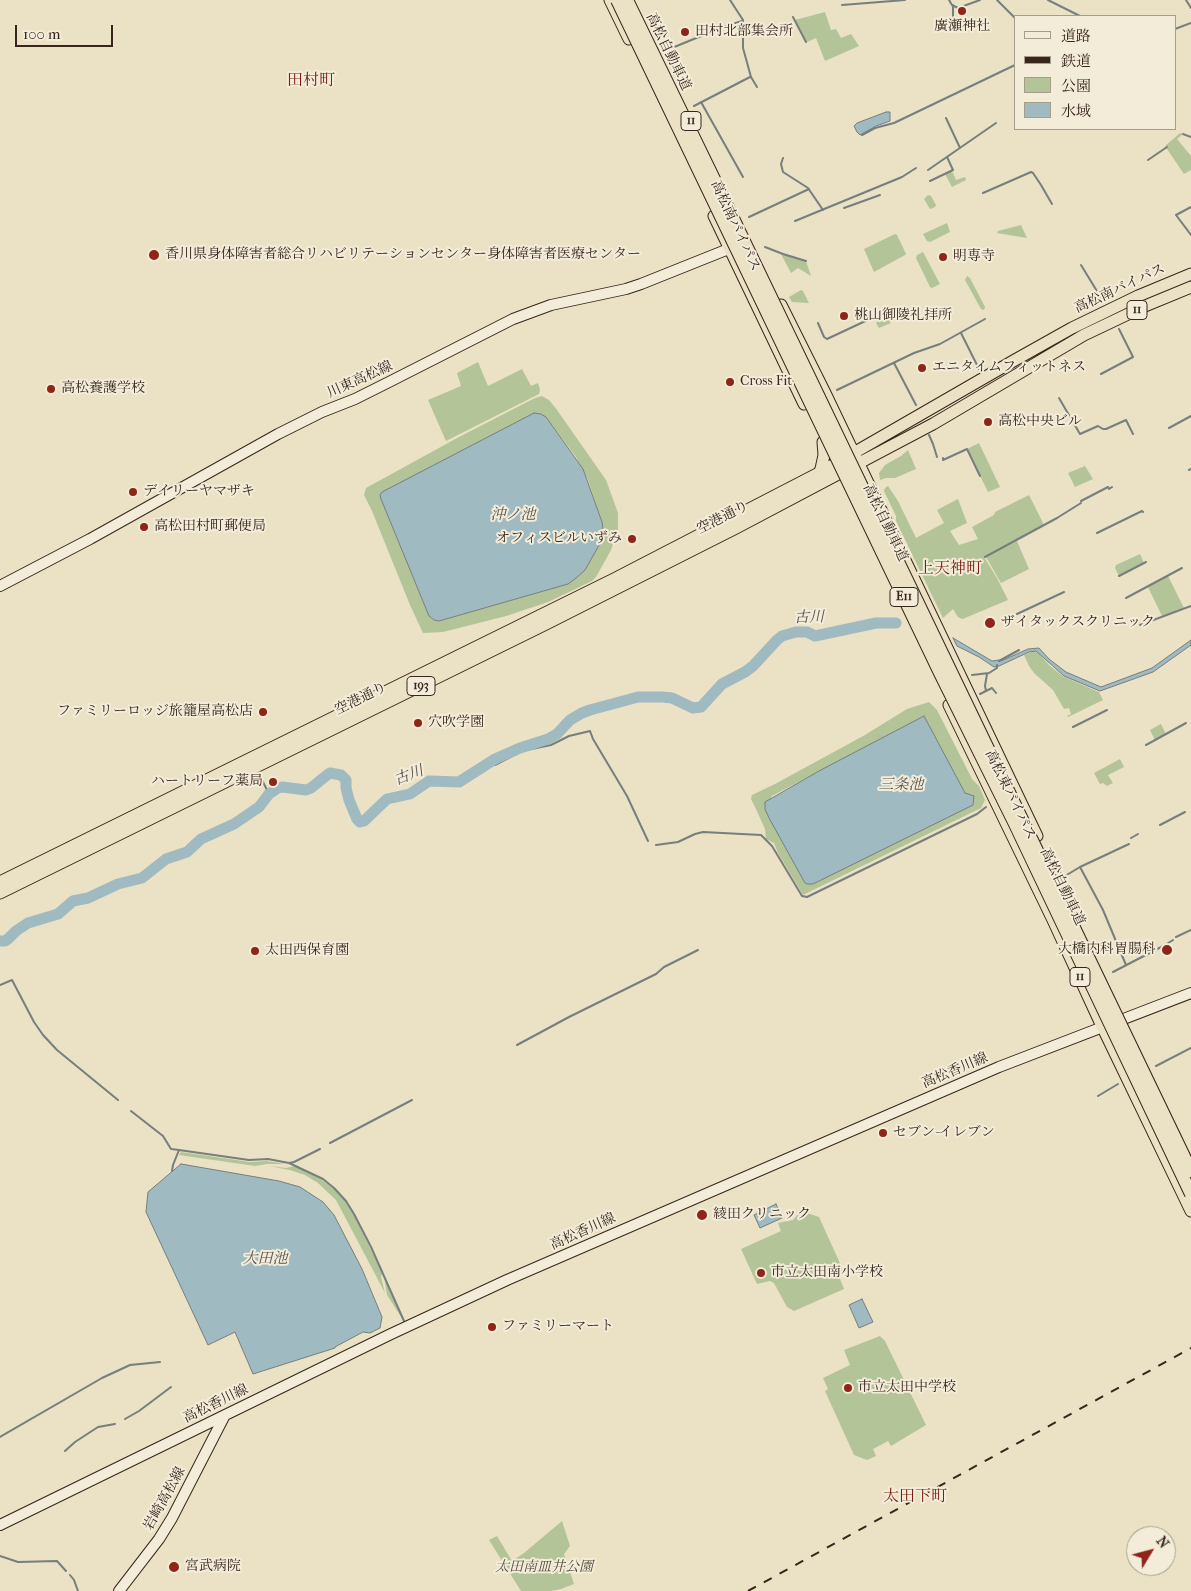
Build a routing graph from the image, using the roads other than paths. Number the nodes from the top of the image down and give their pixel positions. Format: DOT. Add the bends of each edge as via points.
graph roads {
  1 [pos="610,0"];
  2 [pos="617,0"];
  3 [pos="627,0"];
  4 [pos="633,0"];
  5 [pos="750,241"];
  6 [pos="729,249"];
  7 [pos="1191,274"];
  8 [pos="1191,287"];
  9 [pos="808,371"];
  10 [pos="796,376"];
  11 [pos="844,432"];
  12 [pos="910,436"];
  13 [pos="823,442"];
  14 [pos="872,442"];
  15 [pos="854,453"];
  16 [pos="860,464"];
  17 [pos="837,469"];
  18 [pos="819,473"];
  19 [pos="865,475"];
  20 [pos="902,566"];
  21 [pos="890,572"];
  22 [pos="0,586"];
  23 [pos="989,735"];
  24 [pos="968,744"];
  25 [pos="0,882"];
  26 [pos="0,893"];
  27 [pos="1191,993"];
  28 [pos="1125,1020"];
  29 [pos="1103,1027"];
  30 [pos="1191,1158"];
  31 [pos="1191,1171"];
  32 [pos="1191,1194"];
  33 [pos="1191,1211"];
  34 [pos="226,1415"];
  35 [pos="0,1525"];
  36 [pos="119,1591"];
  1 -- 6 [label="highway, 高松南バイパス / 11"];
  2 -- 32 [label="highway, 高松自動車道 / E11, bridge"];
  3 -- 31 [label="highway, 高松自動車道 / E11, bridge"];
  4 -- 5 [label="highway, 高松南バイパス / 11"];
  5 -- 6 [label="main road, 川東高松線"];
  5 -- 9 [label="highway, 11" via="755,262"];
  5 -- 11 [label="highway, 高松南バイパス / 11"];
  6 -- 10 [label="highway, 11" via="744,267"];
  6 -- 13 [label="highway, 高松南バイパス / 11"];
  6 -- 22 [label="main road, 川東高松線" via="633,287 551,305 507,322 278,434"];
  7 -- 14 [label="highway, 高松南バイパス / 11" via="1072,328"];
  8 -- 12 [label="highway, 高松南バイパス / 11" via="1084,335"];
  11 -- 14 [label="highway" via="858,442"];
  11 -- 15 [label="highway, 高松南バイパス / 11"];
  12 -- 16 [label="highway, 高松南バイパス / 11"];
  12 -- 19 [label="highway" via="867,467"];
  13 -- 17 [label="highway, 高松南バイパス / 11"];
  13 -- 18 [label="highway" via="824,455"];
  14 -- 15 [label="highway, 高松南バイパス / 11"];
  15 -- 16 [label="highway, 高松東バイパス / 11"];
  15 -- 17 [label="highway, 高松南バイパス / 11"];
  16 -- 17 [label="highway, 高松南バイパス / 11"];
  16 -- 19 [label="highway, 高松東バイパス / 11"];
  17 -- 18 [label="highway, 空港通り / 193"];
  17 -- 24 [label="highway, 高松東バイパス / 11"];
  17 -- 26 [label="highway, 空港通り / 193" via="546,624"];
  18 -- 25 [label="highway, 空港通り / 193" via="614,579"];
  19 -- 23 [label="highway, 高松東バイパス / 11"];
  20 -- 23 [label="highway" via="975,720"];
  21 -- 24 [label="highway" via="964,725"];
  23 -- 28 [label="highway, 高松東バイパス / 11"];
  24 -- 29 [label="highway, 高松東バイパス / 11"];
  27 -- 28 [label="main road, 高松香川線"];
  28 -- 29 [label="main road, 高松香川線"];
  28 -- 30 [label="highway, 高松東バイパス / 11"];
  29 -- 33 [label="highway, 高松東バイパス / 11"];
  29 -- 34 [label="main road, 高松香川線" via="1002,1066 507,1280"];
  34 -- 35 [label="main road, 高松香川線"];
  34 -- 36 [label="main road, 岩崎高松線" via="178,1508"];
}
